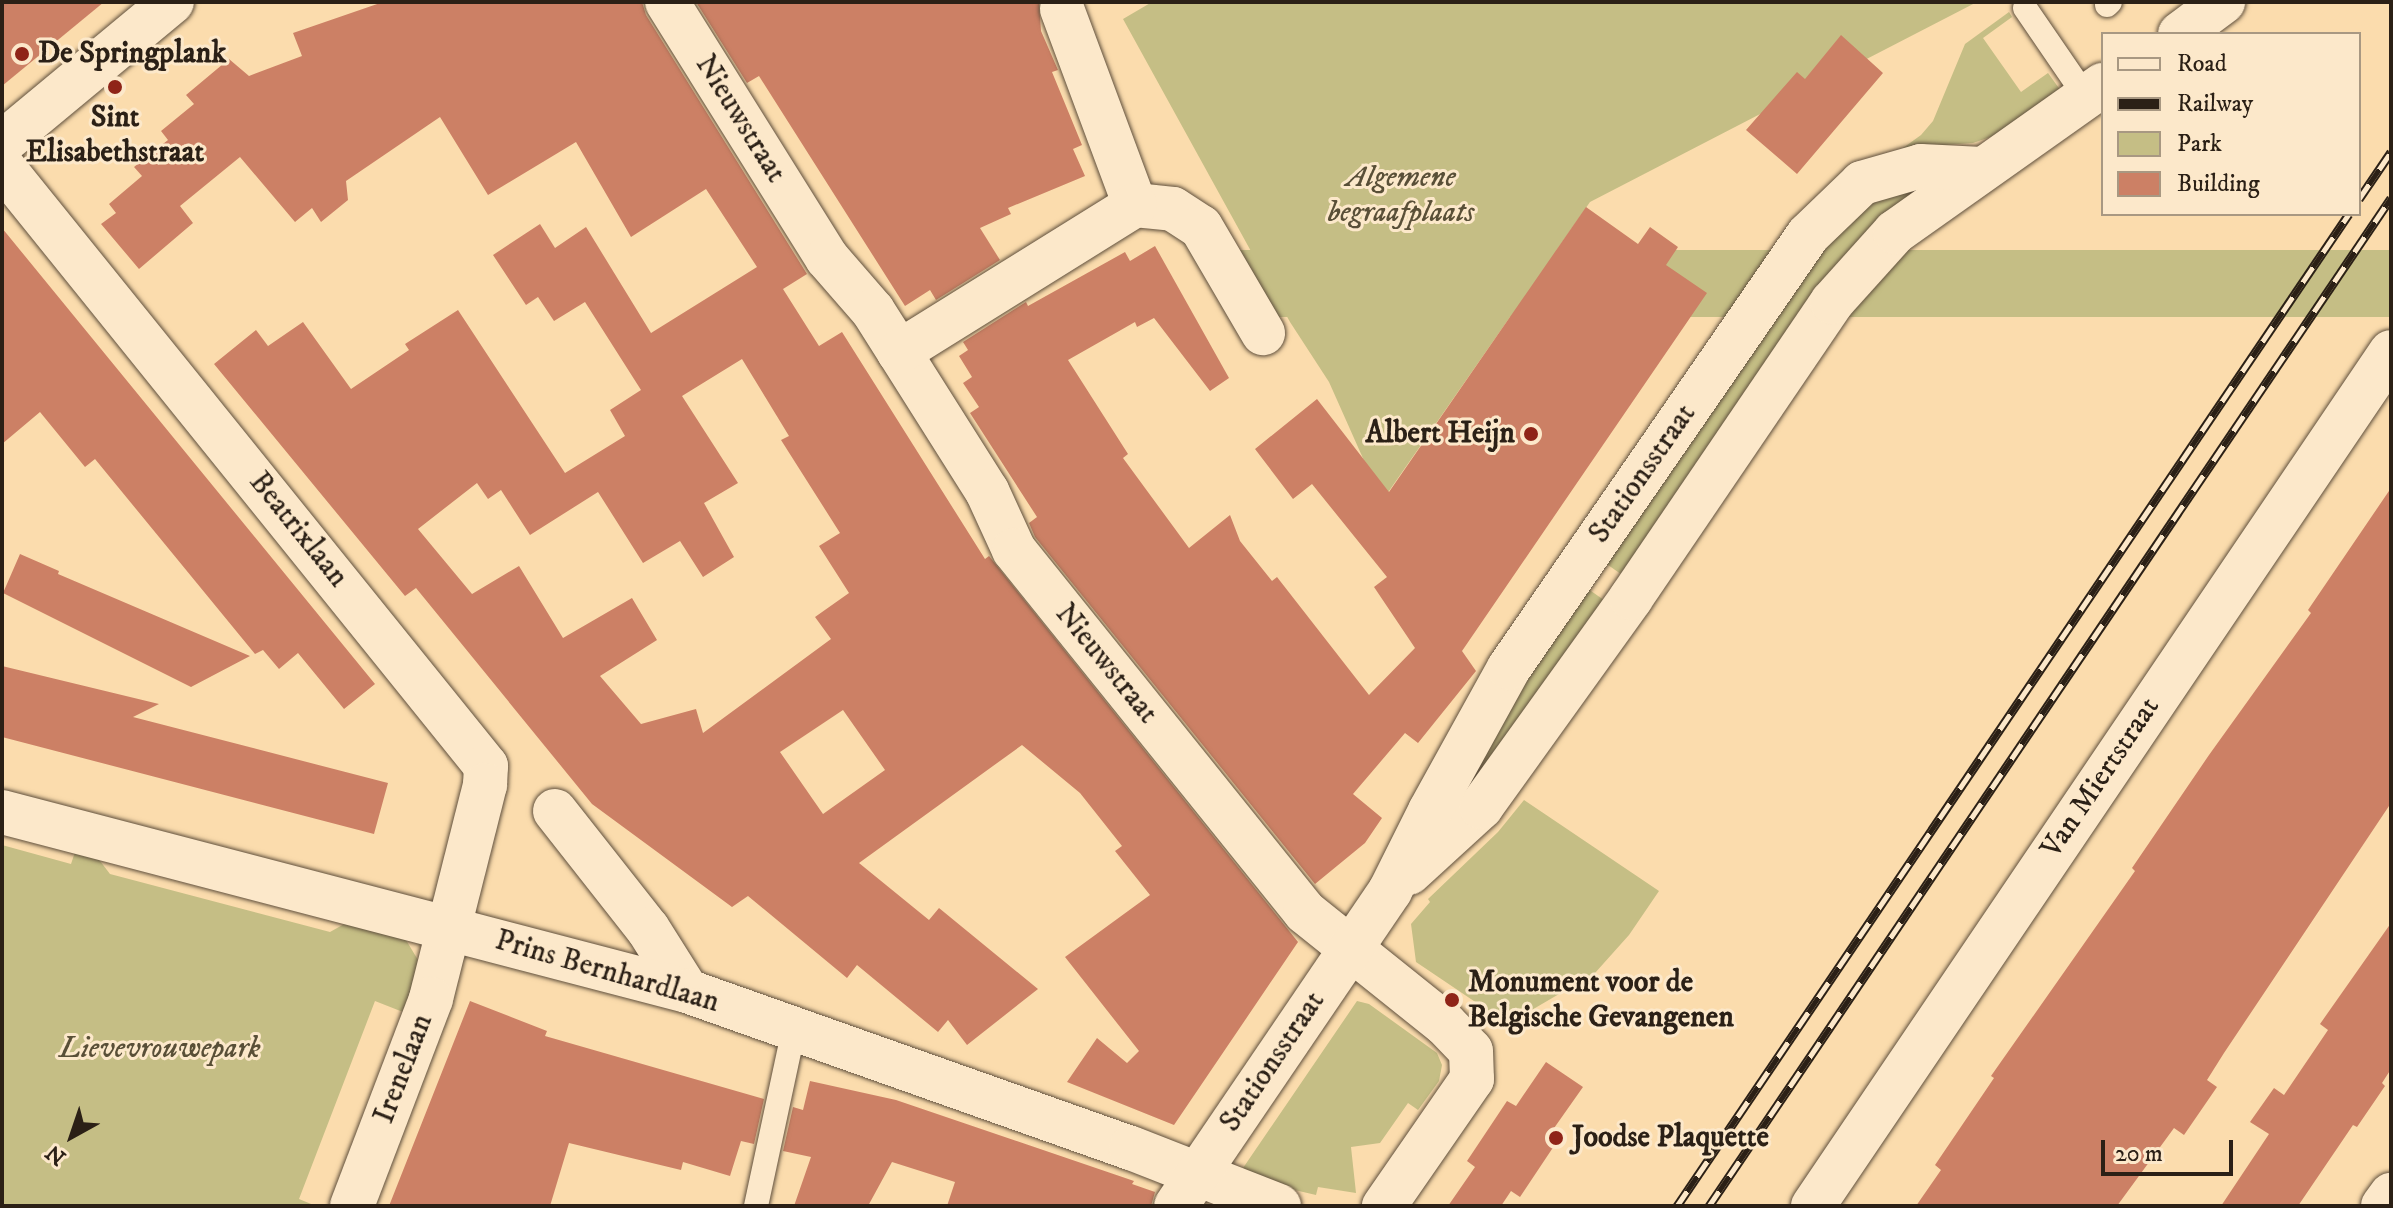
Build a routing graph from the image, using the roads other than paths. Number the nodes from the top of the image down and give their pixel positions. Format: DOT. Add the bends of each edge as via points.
graph roads {
  1 [pos="172,2"];
  2 [pos="667,2"];
  3 [pos="2223,2"];
  4 [pos="2025,8"];
  5 [pos="1062,9"];
  6 [pos="2183,32"];
  7 [pos="2095,91"];
  8 [pos="2,143"];
  9 [pos="2,166"];
  10 [pos="1982,169"];
  11 [pos="1135,205"];
  12 [pos="1263,333"];
  13 [pos="899,352"];
  14 [pos="2391,352"];
  15 [pos="555,811"];
  16 [pos="2,812"];
  17 [pos="1390,891"];
  18 [pos="448,928"];
  19 [pos="1349,949"];
  20 [pos="687,991"];
  21 [pos="794,1029"];
  22 [pos="1187,1190"];
  23 [pos="2391,1195"];
  24 [pos="352,1206"];
  25 [pos="756,1206"];
  26 [pos="1279,1206"];
  27 [pos="1384,1206"];
  28 [pos="1813,1206"];
  29 [pos="2383,1206"];
  1 -- 8 [label="street"];
  2 -- 13 [label="street, Nieuwstraat" via="827,258 873,311"];
  3 -- 6 [label="street"];
  4 -- 7 [label="lane"];
  5 -- 11 [label="street"];
  7 -- 10 [label="street, Stationsstraat"];
  9 -- 18 [label="street, Beatrixlaan" via="486,766"];
  10 -- 17 [label="street, Stationsstraat" via="1895,232 1832,302 1481,807"];
  10 -- 17 [label="street, Stationsstraat" via="1921,166 1862,183 1808,235 1509,668"];
  11 -- 12 [label="street" via="1173,209 1201,227"];
  11 -- 13 [label="street"];
  13 -- 19 [label="street, Nieuwstraat" via="987,491 1014,550 1305,912"];
  14 -- 28 [label="street, Van Miertstraat"];
  15 -- 20 [label="street" via="648,929"];
  16 -- 18 [label="street, Prins Bernhardlaan"];
  17 -- 19 [label="street, Stationsstraat"];
  18 -- 20 [label="street, Prins Bernhardlaan"];
  18 -- 24 [label="street, Irenelaan" via="431,999"];
  19 -- 22 [label="street, Stationsstraat"];
  19 -- 27 [label="street" via="1445,1024 1471,1051 1472,1079"];
  20 -- 21 [label="street, Prins Bernhardlaan"];
  21 -- 22 [label="street, Prins Bernhardlaan"];
  21 -- 25 [label="lane"];
  22 -- 26 [label="street"];
  23 -- 29 [label="street"];
}
